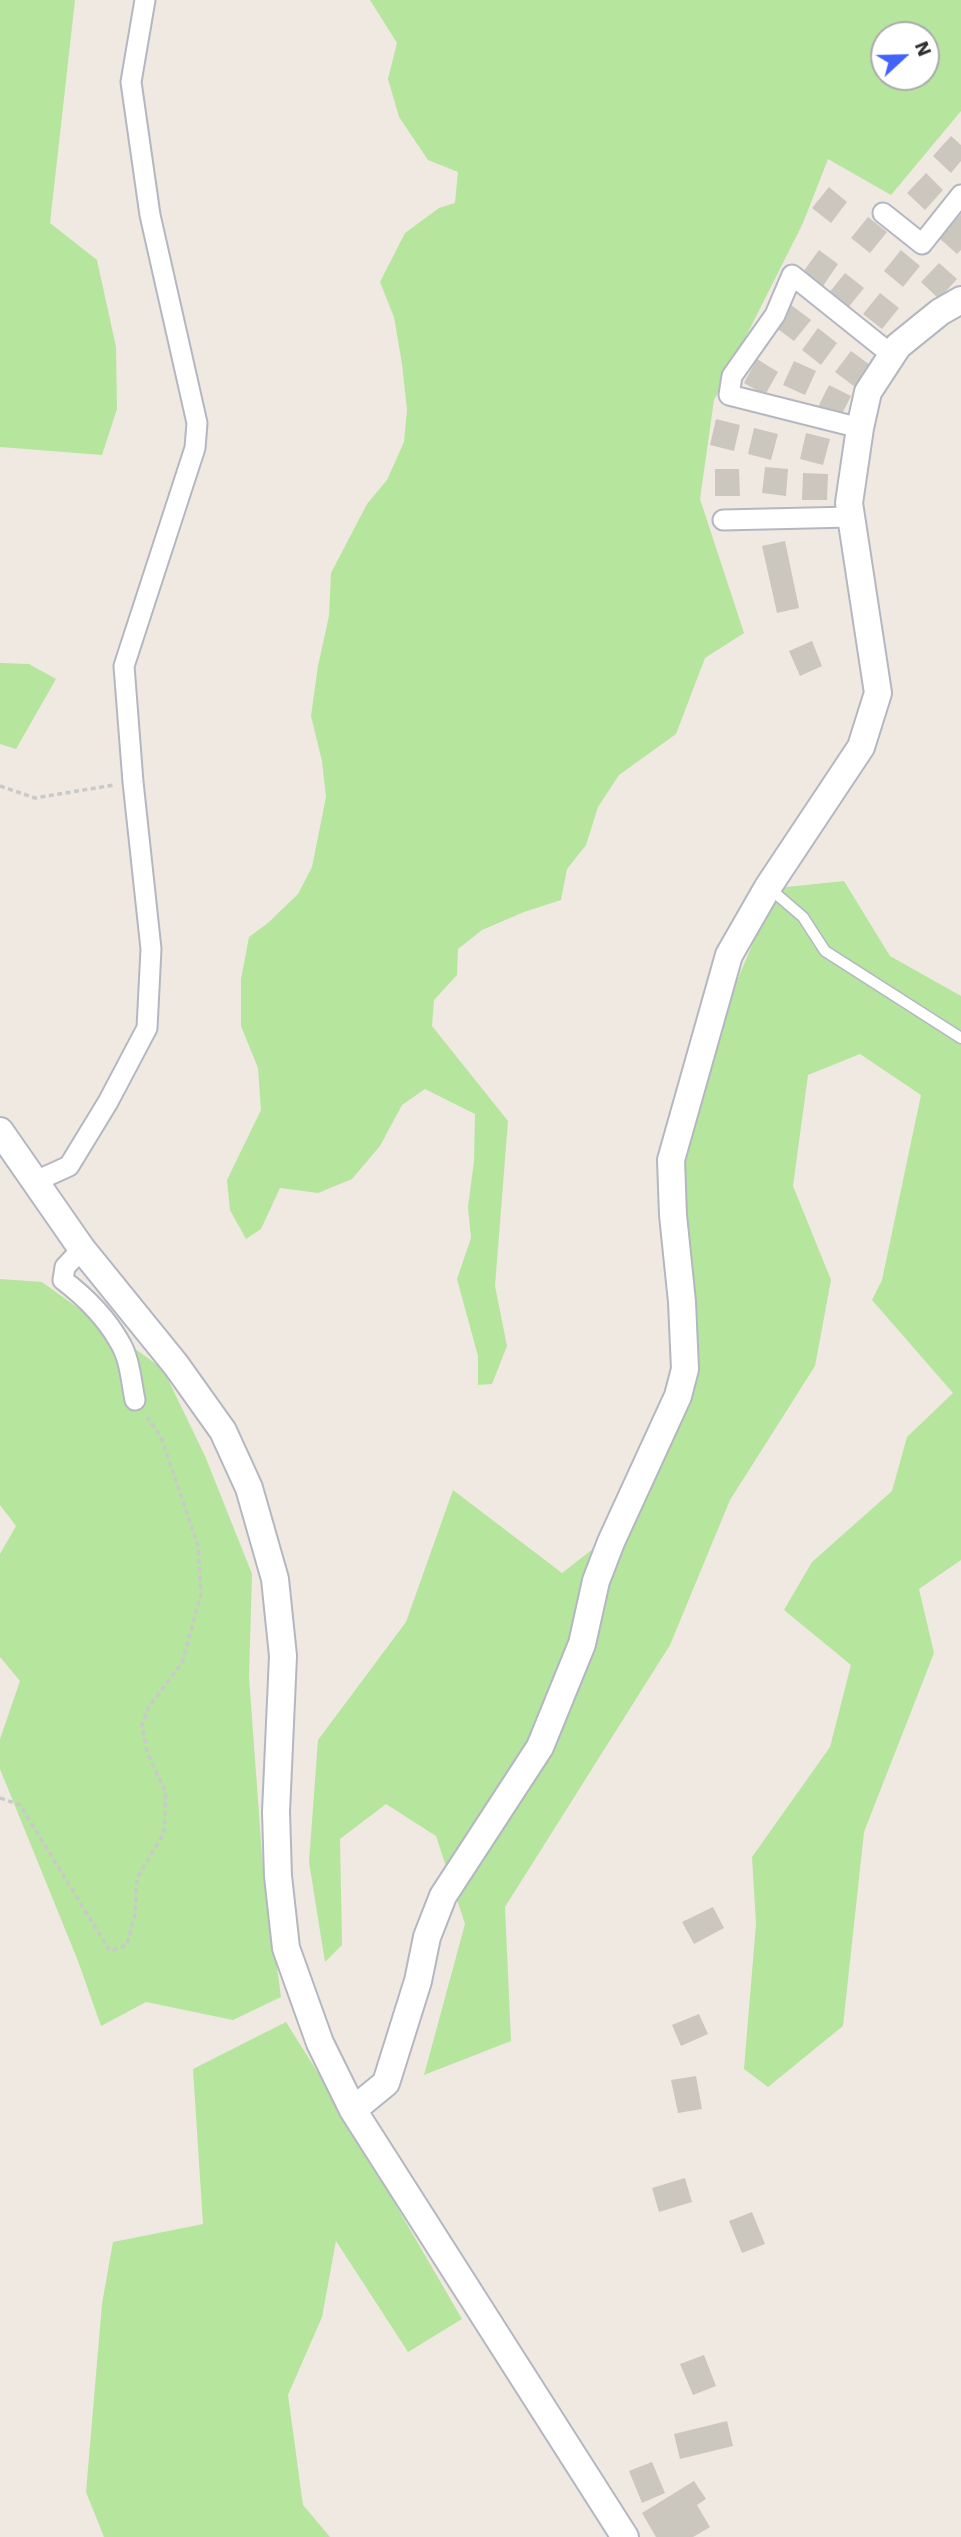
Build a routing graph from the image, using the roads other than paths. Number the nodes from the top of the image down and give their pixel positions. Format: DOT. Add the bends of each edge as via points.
graph roads {
  1 [pos="145,0"];
  2 [pos="961,195"];
  3 [pos="883,213"];
  4 [pos="961,300"];
  5 [pos="892,355"];
  6 [pos="860,428"];
  7 [pos="851,517"];
  8 [pos="723,520"];
  9 [pos="768,887"];
  10 [pos="961,1038"];
  11 [pos="0,1131"];
  12 [pos="34,1182"];
  13 [pos="82,1249"];
  14 [pos="135,1400"];
  15 [pos="353,2110"];
  16 [pos="625,2537"];
  1 -- 12 [label="street" via="131,82 150,215 197,423 195,448 124,666 151,949 147,1028 69,1166"];
  2 -- 3 [label="street" via="922,244"];
  4 -- 5 [label="street" via="919,329"];
  5 -- 6 [label="street" via="868,393"];
  5 -- 6 [label="street" via="792,275 775,315 732,376 729,395"];
  6 -- 7 [label="street"];
  7 -- 8 [label="street"];
  7 -- 9 [label="street" via="878,693 861,747"];
  9 -- 10 [label="lane" via="803,917 825,951"];
  9 -- 15 [label="street" via="729,955 671,1160 685,1369 678,1396 611,1542 596,1581 582,1644 540,1747 443,1896 386,2083"];
  11 -- 12 [label="street"];
  12 -- 13 [label="street"];
  13 -- 14 [label="street" via="65,1267 63,1280 82,1294 120,1342"];
  13 -- 15 [label="street" via="215,1420 249,1488 275,1579 283,1656 276,1812 286,1948 320,2043"];
  15 -- 16 [label="street"];
}
